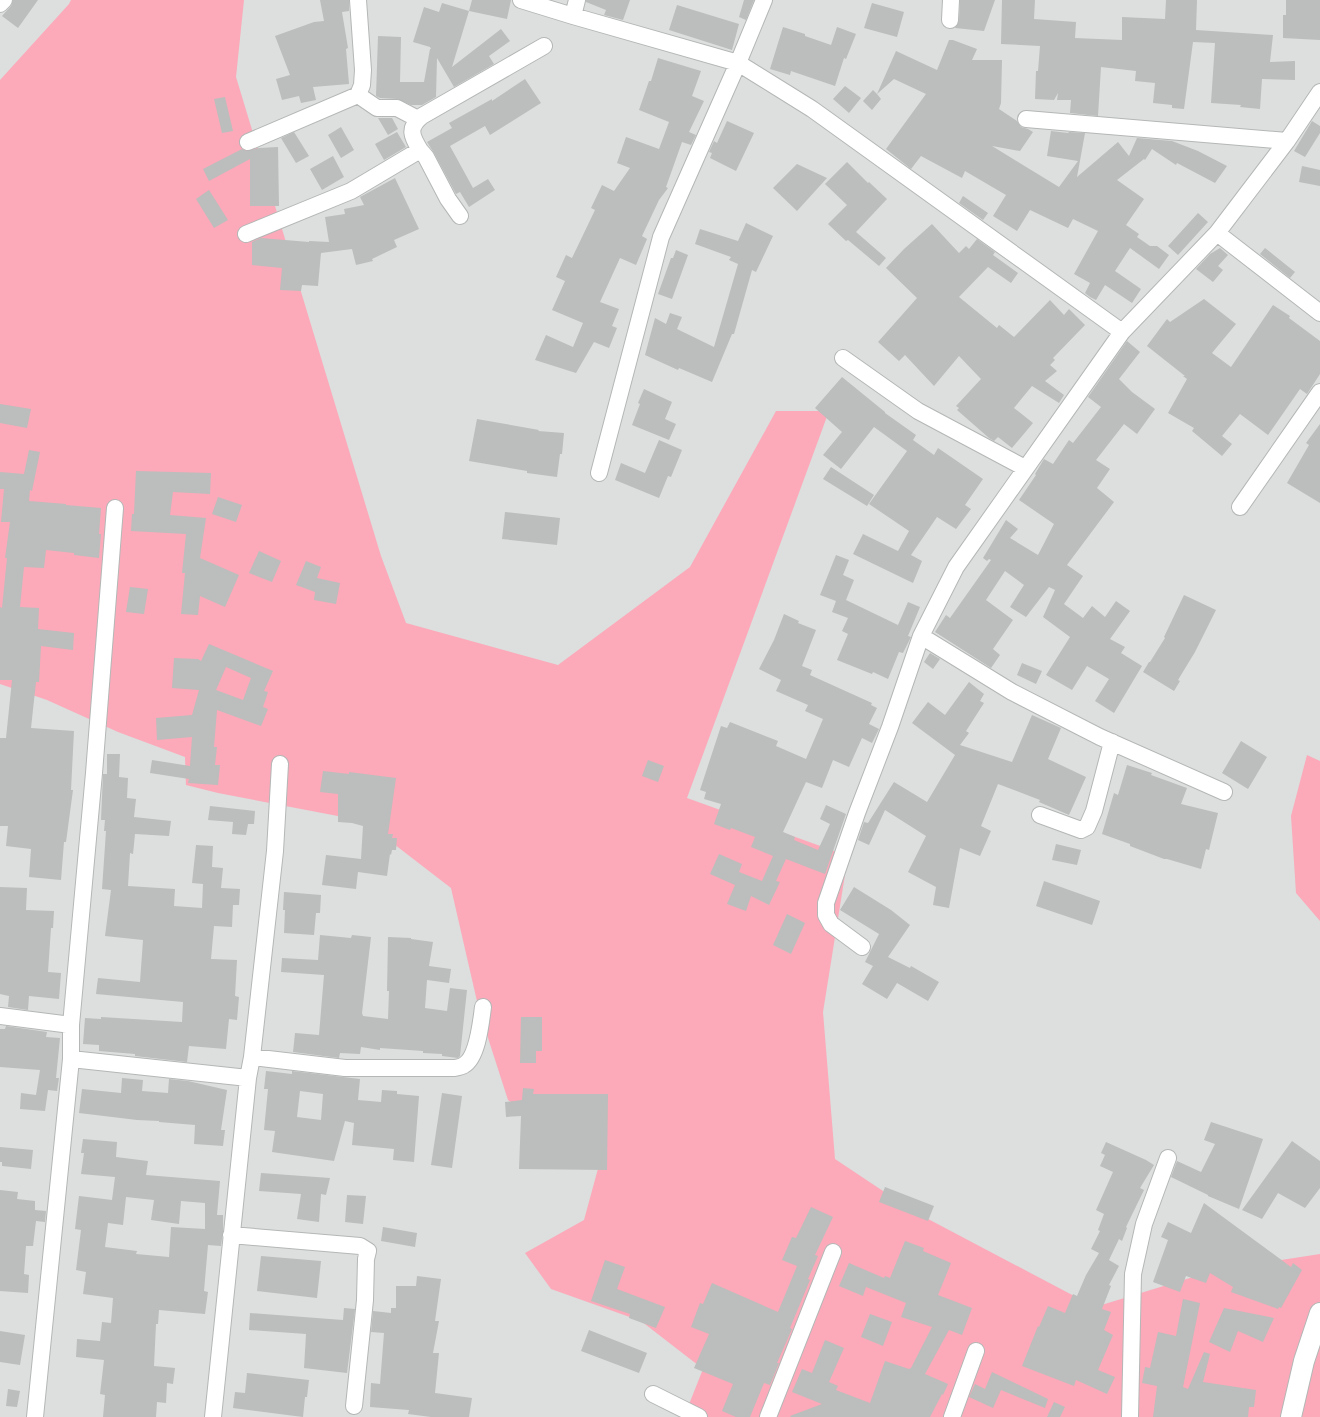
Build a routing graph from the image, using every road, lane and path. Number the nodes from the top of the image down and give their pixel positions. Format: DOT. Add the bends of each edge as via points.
graph roads {
  1 [pos="4,0"];
  2 [pos="358,0"];
  3 [pos="521,0"];
  4 [pos="577,0"];
  5 [pos="764,0"];
  6 [pos="951,0"];
  7 [pos="0,4"];
  8 [pos="572,16"];
  9 [pos="950,20"];
  10 [pos="544,46"];
  11 [pos="738,63"];
  12 [pos="1320,92"];
  13 [pos="358,95"];
  14 [pos="418,119"];
  15 [pos="1026,119"];
  16 [pos="1287,141"];
  17 [pos="248,142"];
  18 [pos="420,150"];
  19 [pos="460,216"];
  20 [pos="246,234"];
  21 [pos="1217,234"];
  22 [pos="1320,313"];
  23 [pos="1122,332"];
  24 [pos="843,358"];
  25 [pos="1320,392"];
  26 [pos="1025,468"];
  27 [pos="599,474"];
  28 [pos="1240,507"];
  29 [pos="114,508"];
  30 [pos="921,636"];
  31 [pos="1112,742"];
  32 [pos="280,764"];
  33 [pos="1224,792"];
  34 [pos="1040,815"];
  35 [pos="862,947"];
  36 [pos="483,1007"];
  37 [pos="0,1016"];
  38 [pos="71,1025"];
  39 [pos="252,1057"];
  40 [pos="71,1059"];
  41 [pos="248,1078"];
  42 [pos="1168,1158"];
  43 [pos="231,1235"];
  44 [pos="833,1252"];
  45 [pos="1320,1313"];
  46 [pos="976,1351"];
  47 [pos="653,1394"];
  48 [pos="354,1406"];
  49 [pos="35,1417"];
  50 [pos="213,1417"];
  51 [pos="699,1417"];
  52 [pos="768,1417"];
  53 [pos="952,1417"];
  54 [pos="1130,1417"];
  55 [pos="1291,1417"];
  1 -- 7 [label="street"];
  2 -- 13 [label="street" via="363,70"];
  3 -- 8 [label="street"];
  4 -- 8 [label="street"];
  5 -- 11 [label="street"];
  6 -- 9 [label="street"];
  8 -- 11 [label="street"];
  10 -- 14 [label="street"];
  11 -- 23 [label="street" via="812,109"];
  11 -- 27 [label="street" via="661,237"];
  12 -- 16 [label="street"];
  13 -- 14 [label="street" via="376,108 398,108"];
  13 -- 17 [label="street"];
  14 -- 18 [label="street" via="412,132"];
  15 -- 16 [label="street"];
  16 -- 21 [label="street"];
  18 -- 19 [label="street"];
  18 -- 20 [label="street" via="350,191"];
  21 -- 22 [label="street"];
  21 -- 23 [label="street"];
  23 -- 26 [label="street"];
  24 -- 26 [label="street" via="918,411"];
  25 -- 28 [label="street"];
  26 -- 30 [label="street" via="956,567"];
  29 -- 38 [label="street" via="94,773"];
  30 -- 31 [label="street" via="1012,692"];
  30 -- 35 [label="street" via="826,903 826,915 831,924"];
  31 -- 33 [label="street"];
  31 -- 34 [label="street" via="1094,811 1087,827 1082,830"];
  32 -- 39 [label="street" via="275,851"];
  36 -- 39 [label="street" via="480,1036 470,1060 464,1066 455,1068 345,1068"];
  37 -- 38 [label="street"];
  38 -- 40 [label="street"];
  39 -- 41 [label="street"];
  40 -- 41 [label="street"];
  40 -- 49 [label="street"];
  41 -- 43 [label="street"];
  42 -- 54 [label="street" via="1144,1224 1133,1274"];
  43 -- 48 [label="street" via="360,1246 368,1250"];
  43 -- 50 [label="street"];
  44 -- 52 [label="street"];
  45 -- 55 [label="street" via="1304,1361"];
  46 -- 53 [label="street"];
  47 -- 51 [label="street"];
}
